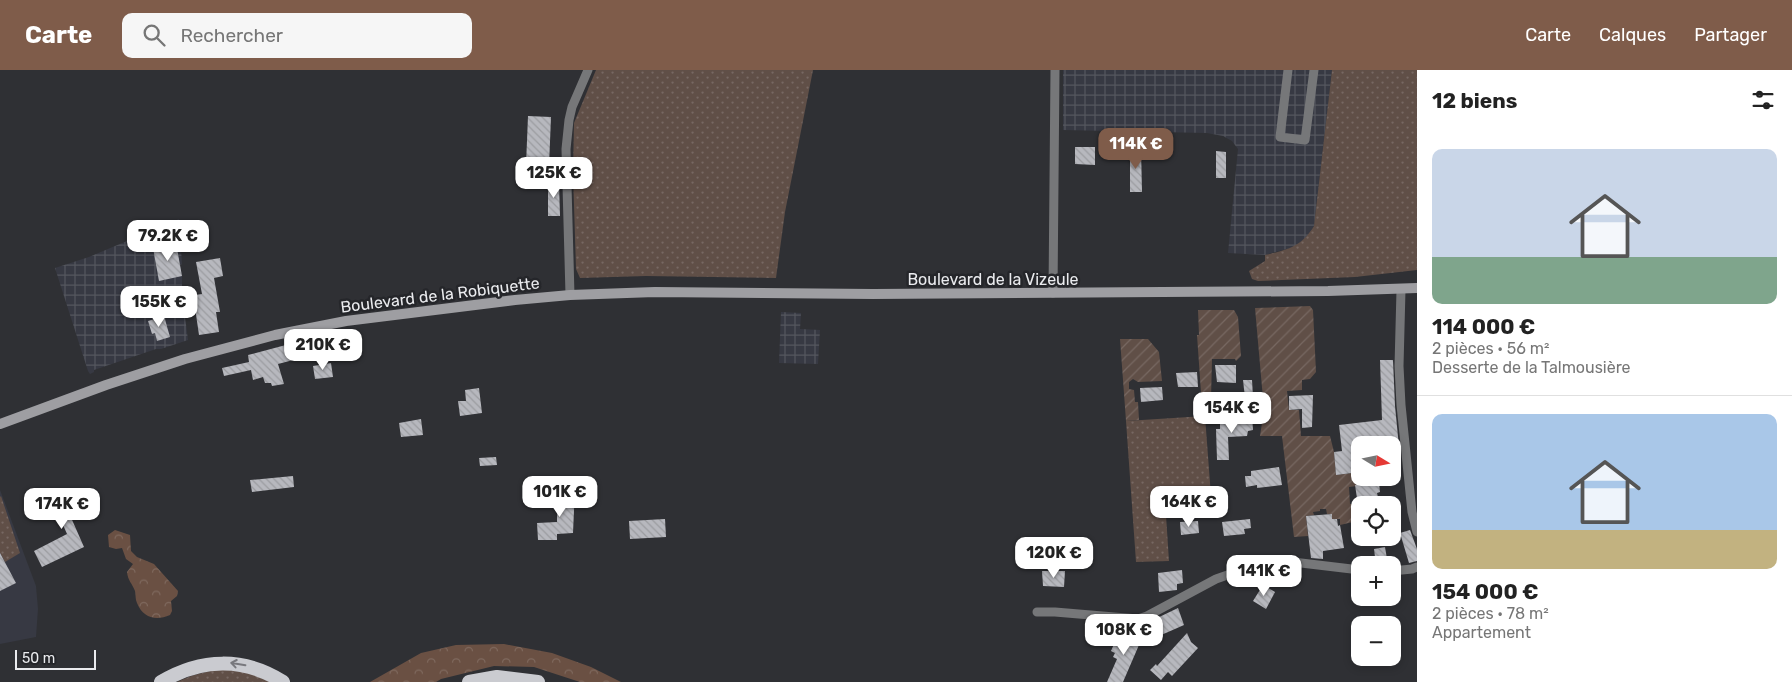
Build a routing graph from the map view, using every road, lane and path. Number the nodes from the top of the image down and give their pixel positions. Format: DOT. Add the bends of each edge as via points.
graph roads {
  1 [pos="588,70"];
  2 [pos="1055,70"];
  3 [pos="1288,70"];
  4 [pos="1314,70"];
  5 [pos="1417,288"];
  6 [pos="1401,290"];
  7 [pos="1053,293"];
  8 [pos="570,295"];
  9 [pos="0,424"];
  10 [pos="1417,532"];
  11 [pos="1417,567"];
  12 [pos="1351,569"];
  13 [pos="1401,570"];
  14 [pos="1037,612"];
  15 [pos="162,682"];
  16 [pos="283,682"];
  17 [pos="469,682"];
  18 [pos="538,682"];
  1 -- 8 [label="street" via="572,107 566,149"];
  2 -- 7 [label="street"];
  3 -- 4 [label="street" via="1280,137 1305,140"];
  5 -- 6 [label="main road, Boulevard de la Vizeule"];
  6 -- 7 [label="main road, Boulevard de la Vizeule"];
  6 -- 10 [label="street" via="1401,405"];
  7 -- 8 [label="main road, Boulevard de la Vizeule" via="655,292"];
  8 -- 9 [label="main road, Boulevard de la Robiquette" via="386,315 312,327 185,359"];
  11 -- 13 [label="street"];
  12 -- 14 [label="street" via="1276,560 1216,579 1138,619"];
  16 -- 15 [label="highway, one-way" via="259,669 235,663 212,663 188,669"];
  17 -- 18 [label="highway" via="497,677"];
}
